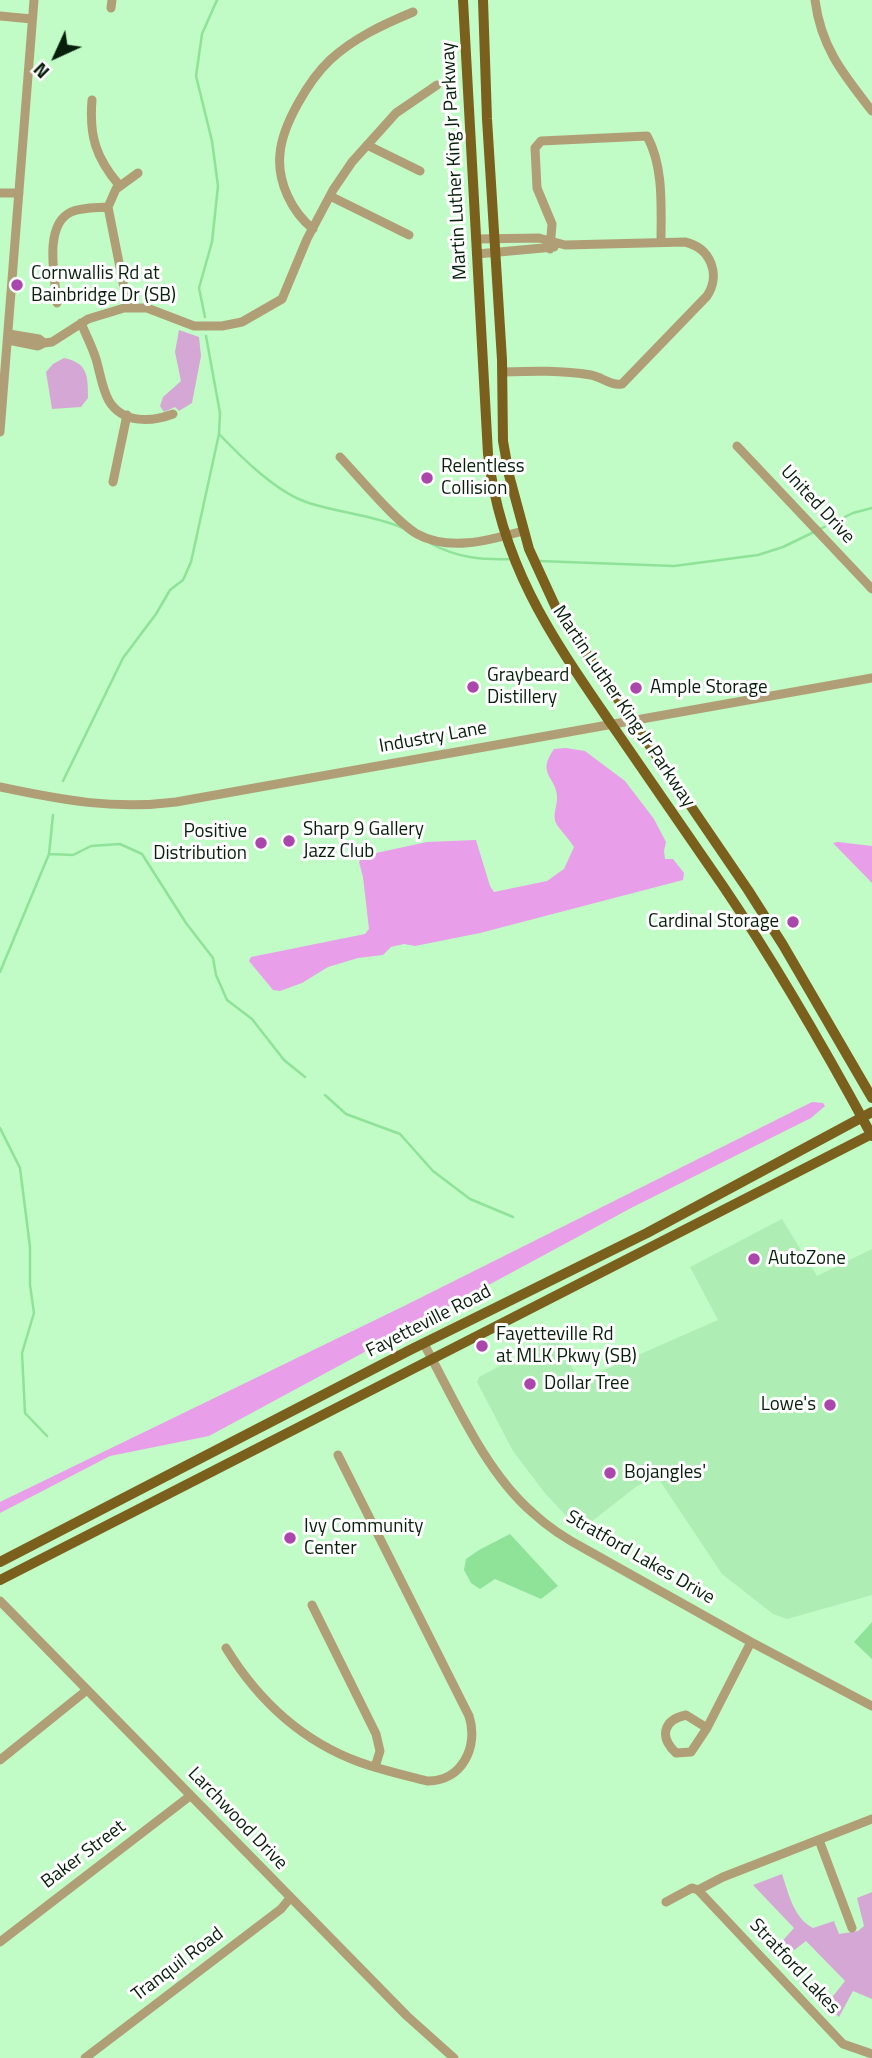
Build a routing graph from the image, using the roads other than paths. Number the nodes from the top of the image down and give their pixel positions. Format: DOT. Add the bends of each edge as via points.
graph roads {
  1 [pos="34,0"];
  2 [pos="463,0"];
  3 [pos="483,0"];
  4 [pos="815,0"];
  5 [pos="413,12"];
  6 [pos="0,16"];
  7 [pos="32,19"];
  8 [pos="437,85"];
  9 [pos="92,100"];
  10 [pos="872,111"];
  11 [pos="367,145"];
  12 [pos="420,171"];
  13 [pos="138,173"];
  14 [pos="119,186"];
  15 [pos="0,193"];
  16 [pos="19,193"];
  17 [pos="330,196"];
  18 [pos="108,207"];
  19 [pos="313,229"];
  20 [pos="409,234"];
  21 [pos="495,238"];
  22 [pos="476,239"];
  23 [pos="661,242"];
  24 [pos="553,244"];
  25 [pos="496,253"];
  26 [pos="477,254"];
  27 [pos="57,303"];
  28 [pos="128,308"];
  29 [pos="81,323"];
  30 [pos="8,337"];
  31 [pos="502,372"];
  32 [pos="173,414"];
  33 [pos="127,415"];
  34 [pos="0,432"];
  35 [pos="737,446"];
  36 [pos="340,457"];
  37 [pos="113,482"];
  38 [pos="523,531"];
  39 [pos="505,536"];
  40 [pos="872,589"];
  41 [pos="872,678"];
  42 [pos="631,720"];
  43 [pos="611,724"];
  44 [pos="0,787"];
  45 [pos="872,1098"];
  46 [pos="867,1114"];
  47 [pos="872,1135"];
  48 [pos="424,1344"];
  49 [pos="433,1359"];
  50 [pos="338,1455"];
  51 [pos="0,1562"];
  52 [pos="0,1580"];
  53 [pos="0,1601"];
  54 [pos="312,1605"];
  55 [pos="751,1642"];
  56 [pos="226,1648"];
  57 [pos="87,1690"];
  58 [pos="872,1706"];
  59 [pos="707,1728"];
  60 [pos="0,1760"];
  61 [pos="375,1767"];
  62 [pos="190,1796"];
  63 [pos="872,1819"];
  64 [pos="819,1840"];
  65 [pos="698,1890"];
  66 [pos="290,1898"];
  67 [pos="666,1902"];
  68 [pos="852,1928"];
  69 [pos="0,1942"];
  70 [pos="872,2054"];
  71 [pos="85,2058"];
  72 [pos="454,2058"];
  1 -- 7 [label="street"];
  2 -- 22 [label="main road, Martin Luther King Jr Parkway"];
  3 -- 21 [label="main road, Martin Luther King Jr Parkway"];
  4 -- 10 [label="street" via="833,59"];
  5 -- 19 [label="street" via="364,34 328,61 300,99 280,150 282,176 293,208"];
  6 -- 7 [label="street"];
  7 -- 16 [label="street"];
  8 -- 11 [label="street" via="404,106"];
  9 -- 14 [label="street" via="94,145"];
  11 -- 12 [label="street"];
  11 -- 17 [label="street"];
  13 -- 14 [label="street"];
  14 -- 18 [label="street"];
  15 -- 16 [label="street"];
  16 -- 30 [label="street"];
  17 -- 19 [label="street"];
  17 -- 20 [label="street"];
  18 -- 27 [label="street" via="76,210 57,226 53,242"];
  18 -- 28 [label="street"];
  19 -- 28 [label="street" via="282,299 242,322 194,326 158,310"];
  21 -- 22 [label="street"];
  21 -- 24 [label="street" via="539,238"];
  21 -- 25 [label="main road, Martin Luther King Jr Parkway"];
  22 -- 26 [label="main road, Martin Luther King Jr Parkway"];
  23 -- 24 [label="street"];
  23 -- 24 [label="street" via="661,189 647,136 538,143 537,188 552,224"];
  23 -- 31 [label="street" via="691,243 704,252 713,267 711,290 626,382 617,385 593,375"];
  24 -- 25 [label="street"];
  25 -- 26 [label="street"];
  25 -- 31 [label="main road, Martin Luther King Jr Parkway"];
  26 -- 39 [label="main road, Martin Luther King Jr Parkway" via="488,454"];
  28 -- 29 [label="street"];
  29 -- 30 [label="street" via="52,342"];
  29 -- 33 [label="street" via="108,400"];
  30 -- 34 [label="street"];
  31 -- 38 [label="main road, Martin Luther King Jr Parkway" via="503,441"];
  32 -- 33 [label="street" via="155,421"];
  33 -- 37 [label="street"];
  35 -- 40 [label="street, United Drive"];
  36 -- 39 [label="street" via="418,535 451,543"];
  38 -- 39 [label="street"];
  38 -- 42 [label="main road, Martin Luther King Jr Parkway" via="557,610"];
  39 -- 43 [label="main road, Martin Luther King Jr Parkway" via="541,618"];
  41 -- 42 [label="street, Industry Lane"];
  42 -- 43 [label="street, Industry Lane"];
  42 -- 45 [label="main road, Martin Luther King Jr Parkway" via="755,900"];
  43 -- 44 [label="street, Industry Lane" via="142,806 81,802"];
  43 -- 46 [label="main road, Martin Luther King Jr Parkway" via="741,913"];
  46 -- 47 [label="main road, Martin Luther King Jr Parkway"];
  46 -- 48 [label="main road, Fayetteville Road" via="678,1217"];
  47 -- 49 [label="main road, Fayetteville Road"];
  48 -- 49 [label="street, Stratford Lakes Drive"];
  48 -- 51 [label="main road, Fayetteville Road"];
  49 -- 52 [label="main road, Fayetteville Road"];
  49 -- 55 [label="street, Stratford Lakes Drive" via="488,1459 531,1512 568,1540"];
  50 -- 61 [label="street" via="468,1716 473,1735 464,1763 437,1781"];
  53 -- 57 [label="street, Larchwood Drive"];
  54 -- 61 [label="street" via="376,1734 380,1751"];
  55 -- 58 [label="street, Stratford Lakes Drive"];
  55 -- 59 [label="street"];
  56 -- 61 [label="street" via="252,1686 295,1728 327,1748"];
  57 -- 60 [label="street"];
  57 -- 62 [label="street, Larchwood Drive"];
  59 -- 59 [label="street" via="686,1715 676,1717 664,1737 676,1753 691,1752"];
  62 -- 66 [label="street, Larchwood Drive"];
  62 -- 69 [label="street, Baker Street"];
  63 -- 64 [label="street"];
  64 -- 65 [label="street"];
  64 -- 68 [label="street"];
  65 -- 67 [label="street" via="692,1888"];
  65 -- 70 [label="street, Stratford Lakes" via="843,2044"];
  66 -- 71 [label="street, Tranquil Road"];
  66 -- 72 [label="street, Larchwood Drive" via="440,2052"];
}
